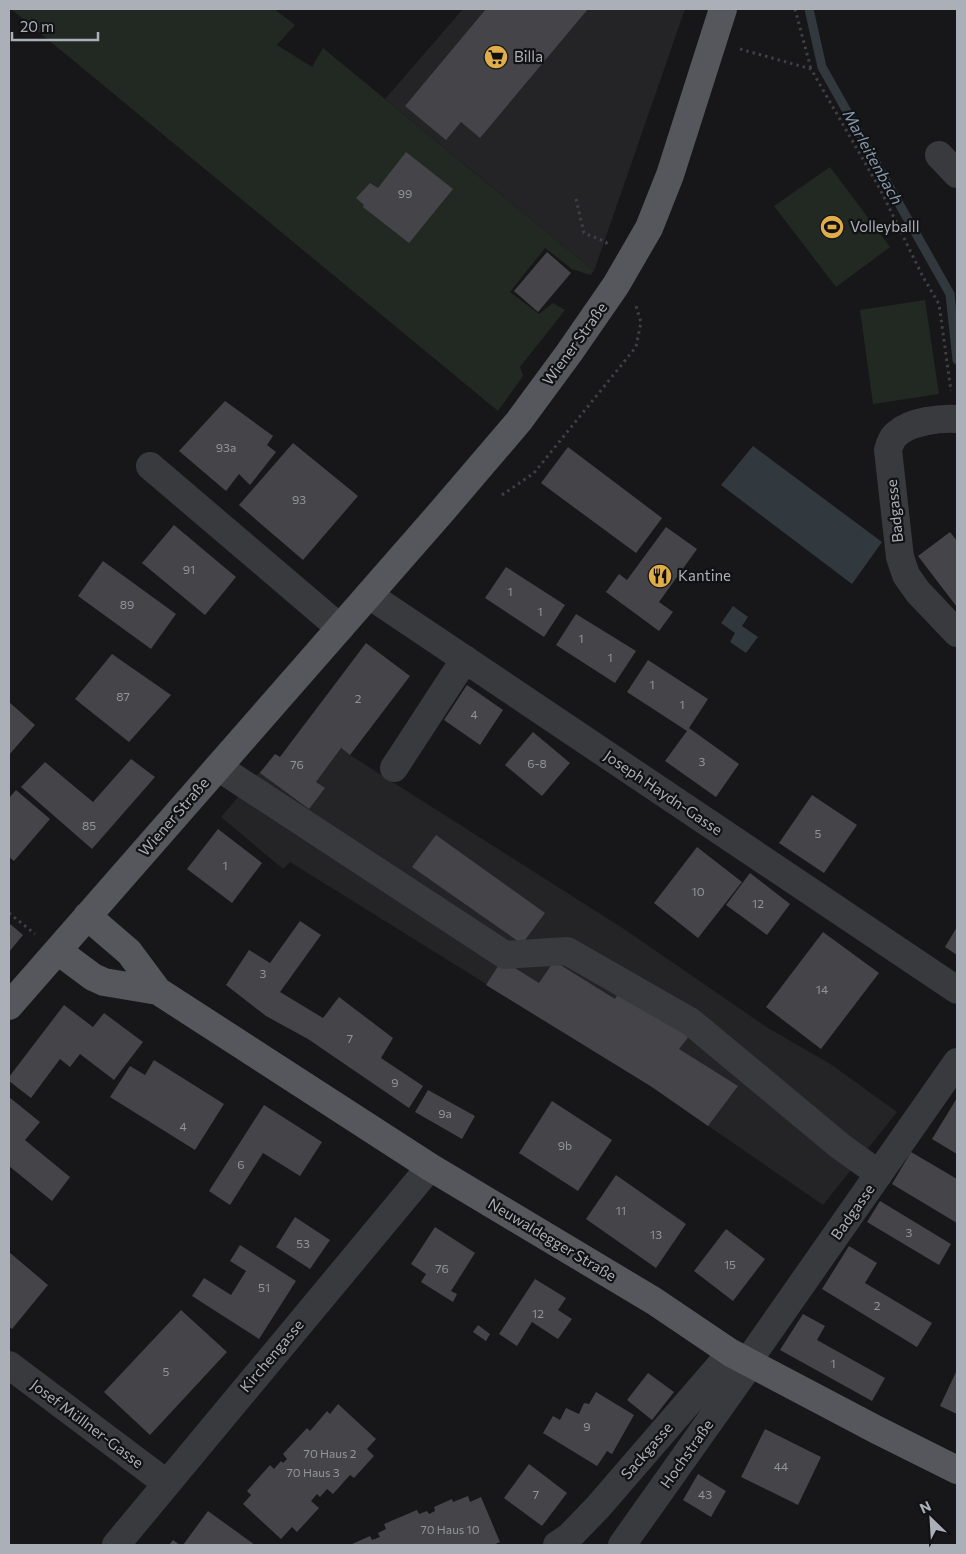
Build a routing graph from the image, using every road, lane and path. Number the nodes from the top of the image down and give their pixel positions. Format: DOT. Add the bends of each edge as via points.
graph roads {
  1 [pos="723,9"];
  2 [pos="795,9"];
  3 [pos="713,41"];
  4 [pos="811,69"];
  5 [pos="576,199"];
  6 [pos="606,242"];
  7 [pos="636,305"];
  8 [pos="951,418"];
  9 [pos="150,466"];
  10 [pos="502,495"];
  11 [pos="369,595"];
  12 [pos="340,628"];
  13 [pos="957,633"];
  14 [pos="465,659"];
  15 [pos="218,767"];
  16 [pos="394,768"];
  17 [pos="87,916"];
  18 [pos="58,951"];
  19 [pos="957,990"];
  20 [pos="158,991"];
  21 [pos="9,1006"];
  22 [pos="957,1062"];
  23 [pos="430,1167"];
  24 [pos="879,1174"];
  25 [pos="743,1359"];
  26 [pos="9,1365"];
  27 [pos="957,1470"];
  28 [pos="166,1484"];
  29 [pos="116,1545"];
  30 [pos="557,1545"];
  31 [pos="622,1545"];
  1 -- 3 [label="main road, Wiener Straße"];
  2 -- 4 [label="path"];
  3 -- 4 [label="path"];
  3 -- 11 [label="main road, Wiener Straße" via="670,175 634,256 575,346 519,421"];
  4 -- 8 [label="path" via="880,189 939,304 952,397"];
  5 -- 6 [label="path" via="584,233"];
  7 -- 10 [label="path" via="642,322 636,347 534,473"];
  8 -- 13 [label="street, Badgasse" via="905,428 891,440 888,450 900,556 906,575"];
  9 -- 12 [label="street"];
  11 -- 12 [label="main road, Wiener Straße"];
  11 -- 14 [label="street, Joseph Haydn-Gasse"];
  12 -- 15 [label="main road, Wiener Straße"];
  14 -- 16 [label="street"];
  14 -- 19 [label="street, Joseph Haydn-Gasse"];
  15 -- 17 [label="main road, Wiener Straße"];
  15 -- 24 [label="street" via="505,955 567,951 691,1022 840,1146"];
  17 -- 18 [label="main road, Wiener Straße"];
  17 -- 20 [label="main road, Neuwaldegger Straße" via="129,952"];
  18 -- 20 [label="main road, Neuwaldegger Straße" via="104,982"];
  18 -- 21 [label="main road, Wiener Straße"];
  20 -- 23 [label="main road, Neuwaldegger Straße"];
  22 -- 24 [label="street, Badgasse"];
  23 -- 25 [label="main road, Neuwaldegger Straße" via="654,1301"];
  23 -- 28 [label="street, Kirchengasse"];
  24 -- 25 [label="street, Badgasse"];
  25 -- 27 [label="main road, Neuwaldegger Straße"];
  25 -- 30 [label="street, Sackgasse" via="569,1537"];
  25 -- 31 [label="street, Hochstraße"];
  26 -- 28 [label="street, Josef Müllner-Gasse"];
  28 -- 29 [label="street, Kirchengasse"];
}
